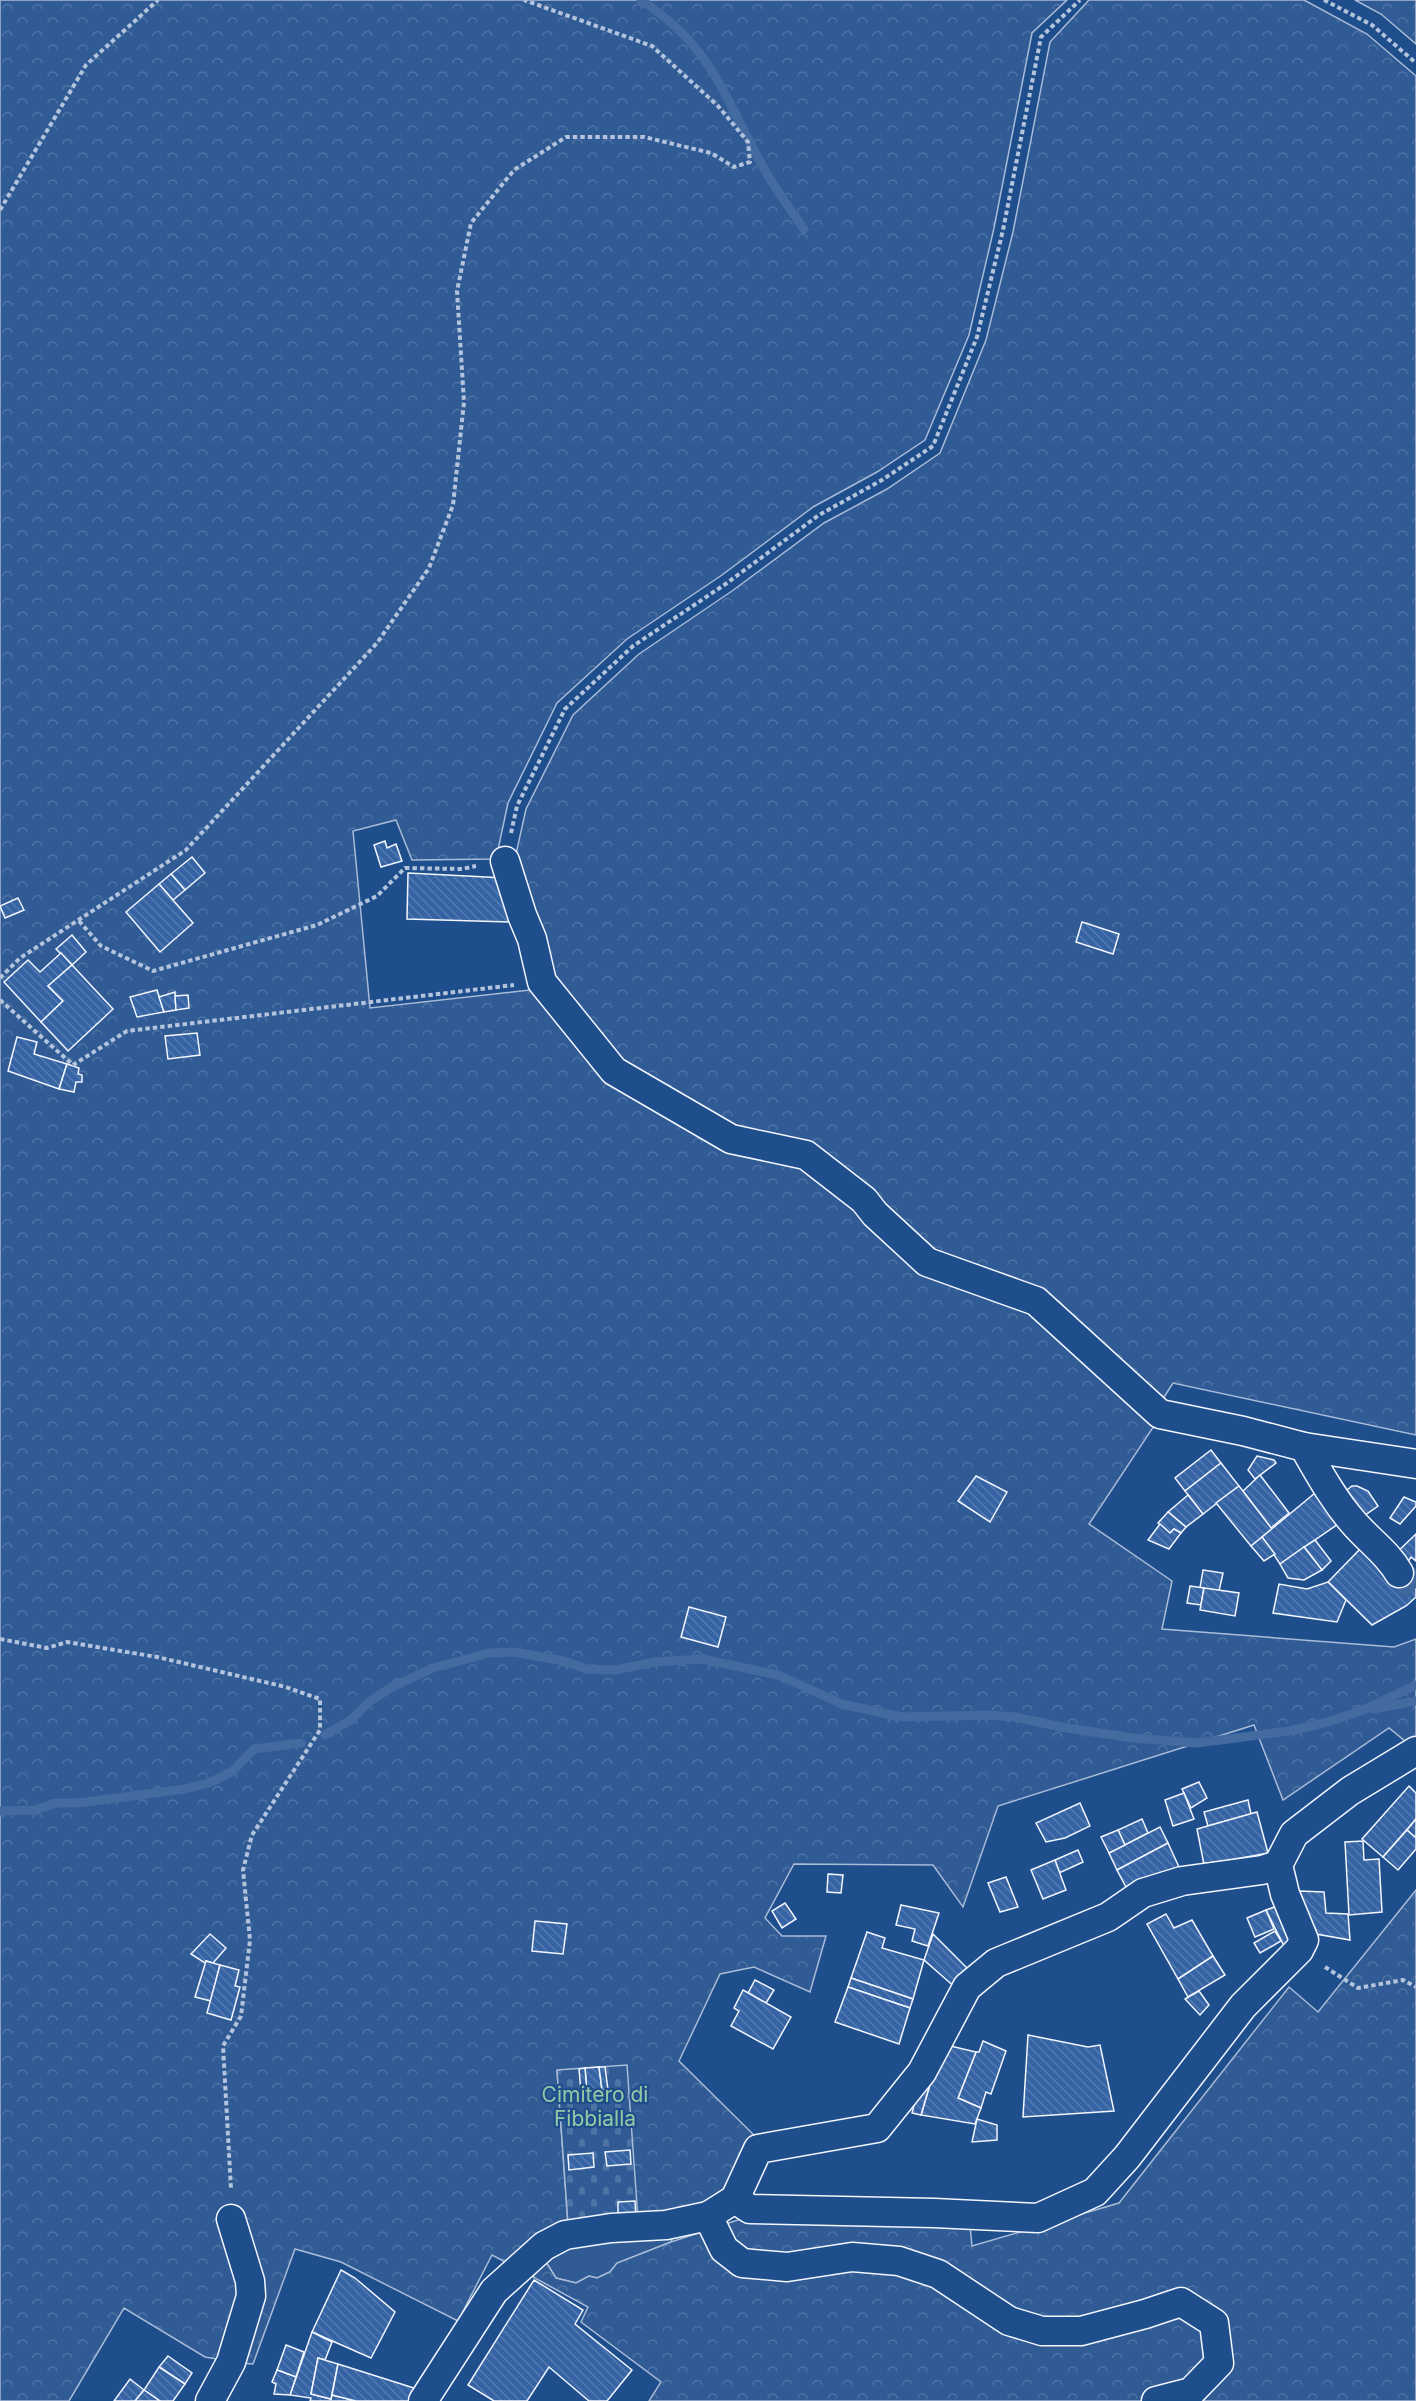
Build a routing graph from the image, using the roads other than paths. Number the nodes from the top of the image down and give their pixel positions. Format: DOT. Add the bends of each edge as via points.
graph roads {
  1 [pos="505,861"];
  2 [pos="1304,1448"];
  3 [pos="1416,1464"];
  4 [pos="1399,1573"];
  5 [pos="1416,1751"];
  6 [pos="1278,1864"];
  7 [pos="735,2199"];
  8 [pos="708,2216"];
  9 [pos="231,2219"];
  10 [pos="210,2401"];
  11 [pos="423,2401"];
  12 [pos="1156,2401"];
  1 -- 2 [label="street" via="543,982 614,1071 731,1139 806,1155 864,1200 927,1262 1036,1301 1160,1414"];
  2 -- 3 [label="street"];
  2 -- 4 [label="street" via="1347,1514 1390,1557"];
  5 -- 6 [label="street" via="1350,1791 1294,1834"];
  6 -- 7 [label="street" via="1262,1870 1182,1881 1143,1893 1108,1917 996,1963 967,1987 922,2072 877,2128 758,2149"];
  6 -- 7 [label="street" via="1285,1894 1304,1940 1299,1950 1243,2006 1095,2192 1038,2218 750,2209"];
  7 -- 8 [label="street"];
  8 -- 11 [label="street" via="666,2225 565,2235 539,2250 494,2291"];
  8 -- 12 [label="street" via="724,2248 742,2263 788,2267 852,2257 899,2261 938,2274 1009,2321 1042,2331 1081,2331 1181,2302 1214,2324 1219,2363 1191,2392"];
  9 -- 10 [label="street" via="251,2296 231,2362"];
}
